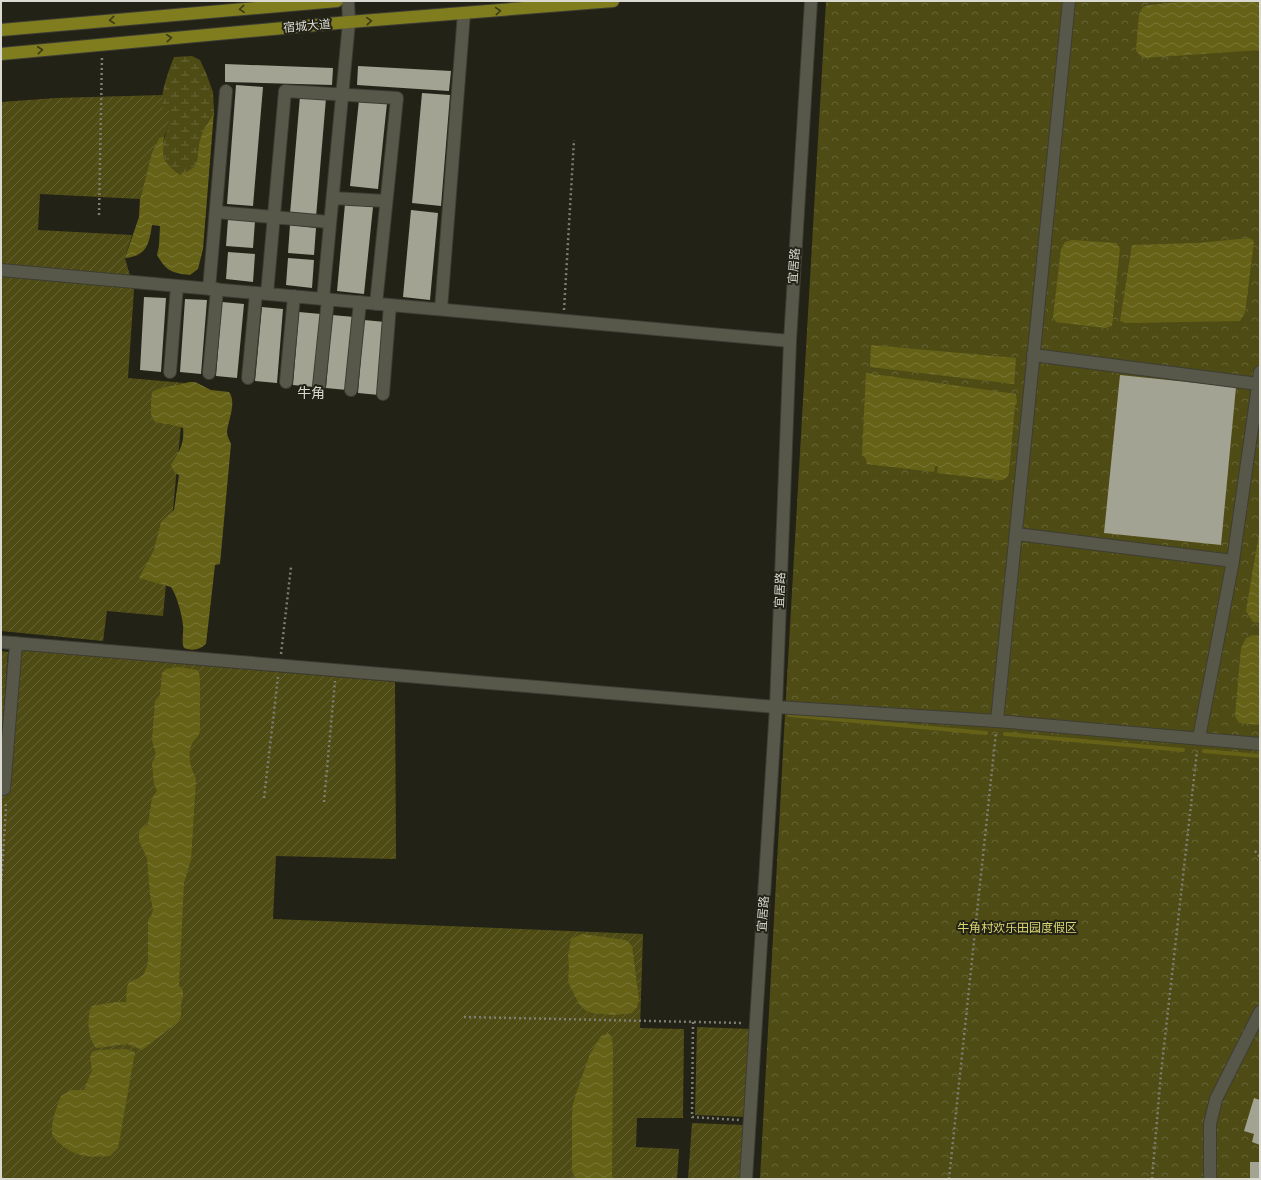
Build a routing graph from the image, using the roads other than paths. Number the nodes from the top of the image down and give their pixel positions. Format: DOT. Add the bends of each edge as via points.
graph roads {
  1 [pos="337,1"];
  2 [pos="348,1"];
  3 [pos="612,1"];
  4 [pos="811,1"];
  5 [pos="1069,1"];
  6 [pos="464,14"];
  7 [pos="349,22"];
  8 [pos="1,30"];
  9 [pos="1,54"];
  10 [pos="226,91"];
  11 [pos="342,95"];
  12 [pos="333,198"];
  13 [pos="386,201"];
  14 [pos="216,212"];
  15 [pos="274,217"];
  16 [pos="329,222"];
  17 [pos="1,270"];
  18 [pos="177,286"];
  19 [pos="213,289"];
  20 [pos="261,293"];
  21 [pos="294,296"];
  22 [pos="326,299"];
  23 [pos="360,302"];
  24 [pos="376,304"];
  25 [pos="390,305"];
  26 [pos="441,309"];
  27 [pos="790,341"];
  28 [pos="1032,355"];
  29 [pos="170,372"];
  30 [pos="209,373"];
  31 [pos="248,378"];
  32 [pos="1259,378"];
  33 [pos="286,382"];
  34 [pos="319,386"];
  35 [pos="351,390"];
  36 [pos="383,394"];
  37 [pos="1016,534"];
  38 [pos="1233,561"];
  39 [pos="1,642"];
  40 [pos="16,644"];
  41 [pos="776,707"];
  42 [pos="997,721"];
  43 [pos="1199,738"];
  44 [pos="1260,744"];
  45 [pos="4,789"];
  46 [pos="1260,1012"];
  47 [pos="746,1179"];
  48 [pos="1210,1179"];
  1 -- 8 [label="main road, 宿城大道, one-way"];
  2 -- 7 [label="street"];
  6 -- 3 [label="main road, 宿城大道, one-way"];
  4 -- 27 [label="street, 宜居路"];
  5 -- 28 [label="street"];
  7 -- 6 [label="main road, 宿城大道, one-way"];
  6 -- 26 [label="street"];
  9 -- 7 [label="main road, 宿城大道, one-way"];
  7 -- 11 [label="street"];
  10 -- 14 [label="street"];
  11 -- 12 [label="street"];
  11 -- 13 [label="street" via="396,98"];
  11 -- 15 [label="street" via="285,91"];
  12 -- 13 [label="street"];
  12 -- 16 [label="street"];
  13 -- 24 [label="street"];
  14 -- 15 [label="street"];
  14 -- 19 [label="street"];
  15 -- 16 [label="street"];
  15 -- 20 [label="street"];
  16 -- 22 [label="street"];
  17 -- 18 [label="street"];
  18 -- 19 [label="street"];
  18 -- 29 [label="street"];
  19 -- 20 [label="street"];
  19 -- 30 [label="street"];
  20 -- 21 [label="street"];
  20 -- 31 [label="street"];
  21 -- 22 [label="street"];
  21 -- 33 [label="street"];
  22 -- 23 [label="street"];
  22 -- 34 [label="street"];
  23 -- 24 [label="street"];
  23 -- 35 [label="street"];
  24 -- 25 [label="street"];
  25 -- 26 [label="street"];
  25 -- 36 [label="street"];
  26 -- 27 [label="street"];
  27 -- 41 [label="street, 宜居路"];
  28 -- 32 [label="street"];
  28 -- 37 [label="street"];
  32 -- 38 [label="street"];
  37 -- 38 [label="street"];
  37 -- 42 [label="street"];
  38 -- 43 [label="street"];
  39 -- 40 [label="street"];
  40 -- 41 [label="street"];
  40 -- 45 [label="street"];
  41 -- 42 [label="street"];
  41 -- 47 [label="street, 宜居路"];
  42 -- 43 [label="street"];
  43 -- 44 [label="street"];
  46 -- 48 [label="street" via="1216,1099 1210,1124"];
}
